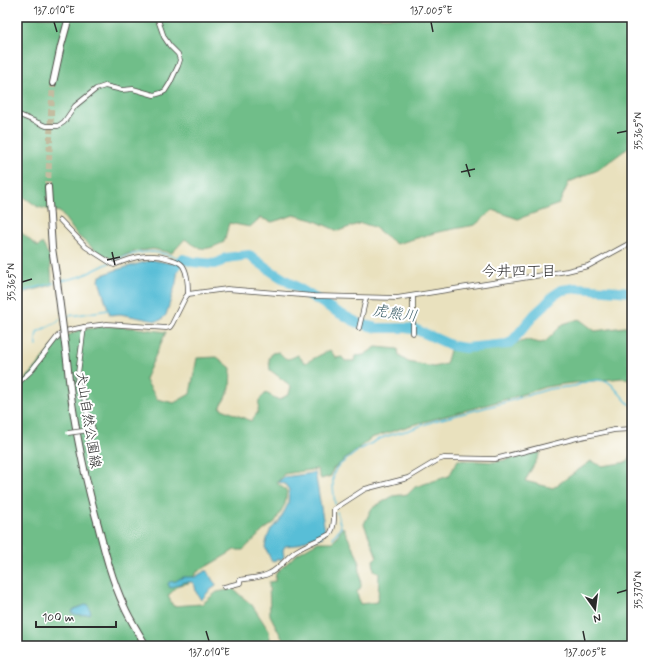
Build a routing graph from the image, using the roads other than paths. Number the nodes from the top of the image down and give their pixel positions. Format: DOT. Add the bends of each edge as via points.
graph roads {
  1 [pos="69,17"];
  2 [pos="157,17"];
  3 [pos="53,83"];
  4 [pos="17,114"];
  5 [pos="48,187"];
  6 [pos="60,220"];
  7 [pos="632,242"];
  8 [pos="188,294"];
  9 [pos="413,296"];
  10 [pos="366,298"];
  11 [pos="84,327"];
  12 [pos="360,328"];
  13 [pos="413,333"];
  14 [pos="17,384"];
  15 [pos="632,429"];
  16 [pos="68,433"];
  17 [pos="224,587"];
  18 [pos="146,646"];
  1 -- 3 [label="main road"];
  2 -- 4 [label="street" via="164,37 180,60 170,83 161,93 154,95 133,89 122,90 105,86 96,89 75,106 58,126 46,126"];
  5 -- 18 [label="main road, 犬山自然公園線, bridge" via="52,248 68,379 88,488 115,586"];
  6 -- 8 [label="street" via="86,247 114,265 143,256 157,256 177,261 182,264 186,273"];
  7 -- 9 [label="street" via="588,266"];
  8 -- 10 [label="street" via="227,289"];
  8 -- 11 [label="street" via="170,327 108,324"];
  9 -- 10 [label="street"];
  9 -- 13 [label="street"];
  10 -- 12 [label="street"];
  11 -- 14 [label="street" via="66,331 58,336 31,371"];
  11 -- 16 [label="street, bridge" via="77,381 83,390 86,410 93,429"];
  15 -- 17 [label="street" via="577,438 495,459 438,460 408,478 365,489 334,509 334,528 330,534 296,551 270,574 240,580 240,583"];
}
